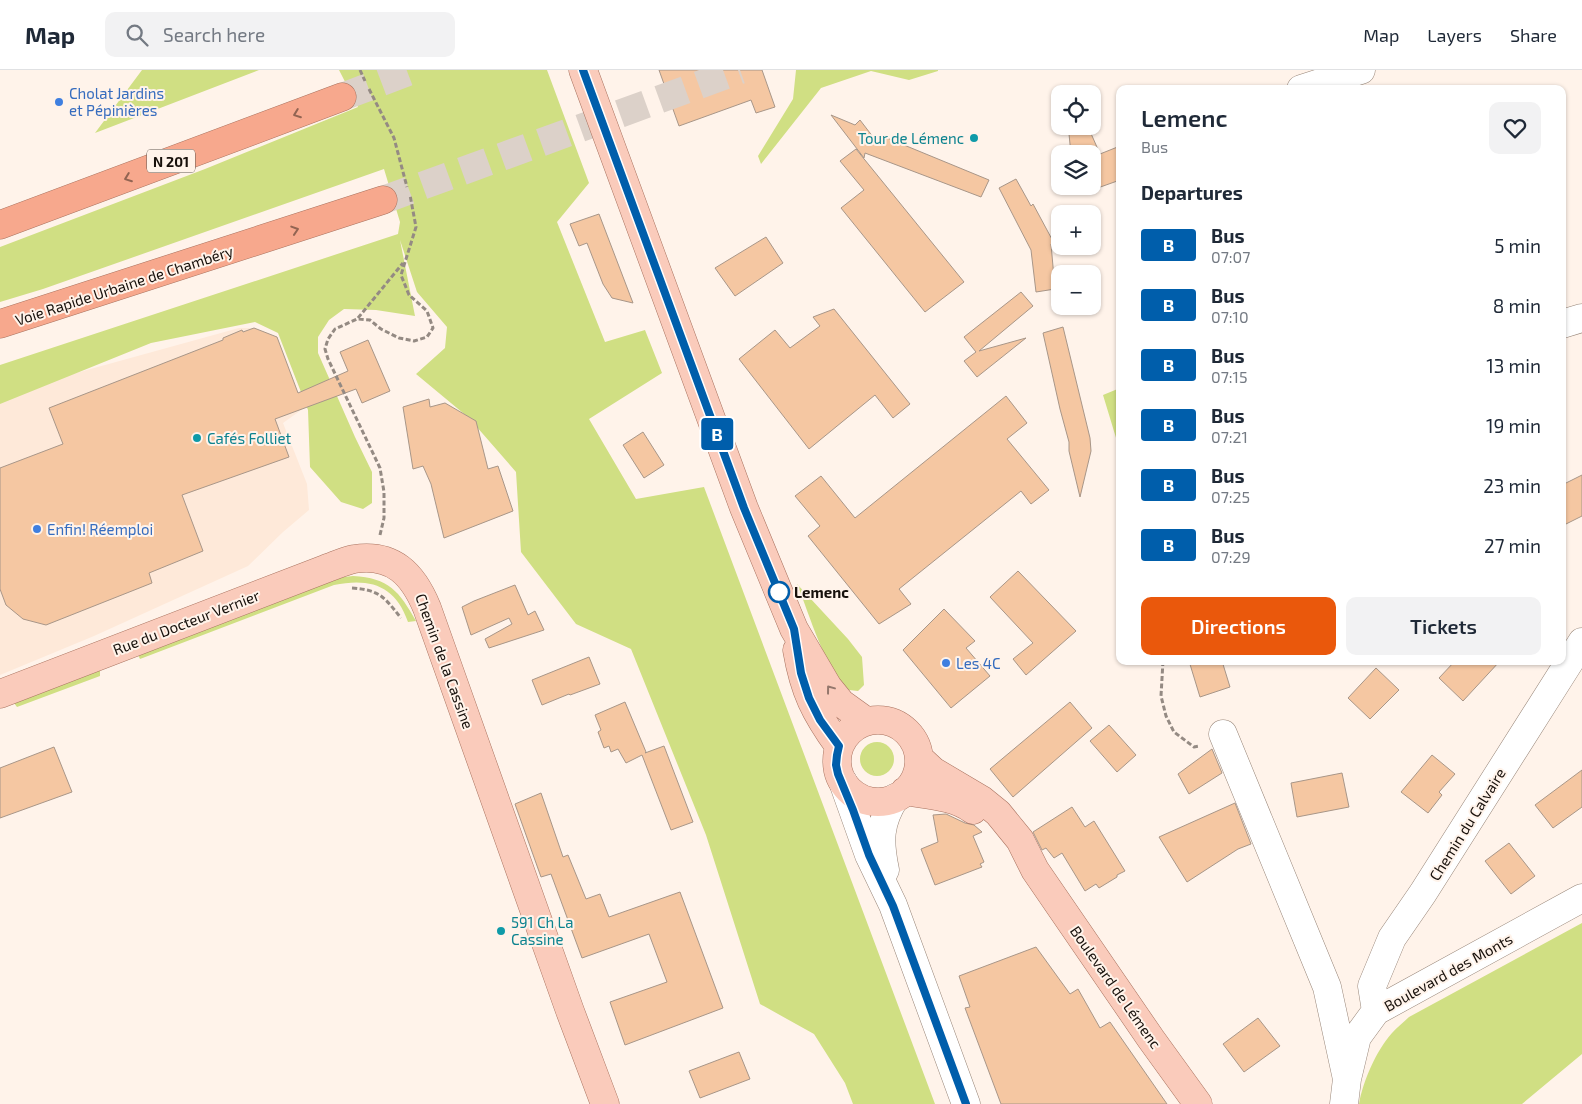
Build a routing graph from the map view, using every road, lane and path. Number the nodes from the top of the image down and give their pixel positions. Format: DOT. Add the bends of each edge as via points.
graph roads {
  1 [pos="360,70"];
  2 [pos="583,70"];
  3 [pos="1362,70"];
  4 [pos="1314,85"];
  5 [pos="342,97"];
  6 [pos="383,200"];
  7 [pos="0,225"];
  8 [pos="404,262"];
  9 [pos="1582,318"];
  10 [pos="357,319"];
  11 [pos="1566,323"];
  12 [pos="0,324"];
  13 [pos="375,558"];
  14 [pos="346,588"];
  15 [pos="402,619"];
  16 [pos="794,629"];
  17 [pos="1582,642"];
  18 [pos="1163,665"];
  19 [pos="0,694"];
  20 [pos="866,721"];
  21 [pos="1223,734"];
  22 [pos="839,746"];
  23 [pos="1194,747"];
  24 [pos="919,758"];
  25 [pos="843,782"];
  26 [pos="900,794"];
  27 [pos="1035,870"];
  28 [pos="1582,898"];
  29 [pos="893,906"];
  30 [pos="1376,1011"];
  31 [pos="1346,1092"];
  32 [pos="605,1104"];
  33 [pos="966,1104"];
  34 [pos="1198,1104"];
  1 -- 8 [label="path" via="394,138 412,202 416,226"];
  2 -- 16 [label="main road" via="740,499"];
  3 -- 4 [label="street"];
  5 -- 7 [label="highway, N 201, one-way"];
  12 -- 6 [label="highway, Voie Rapide Urbaine de Chambéry, one-way"];
  8 -- 10 [label="path"];
  8 -- 10 [label="path" via="401,275 409,295 427,311 433,328 427,337 414,341 399,338 381,330 370,320"];
  9 -- 11 [label="street"];
  10 -- 13 [label="path" via="334,329 325,349 380,468 384,518"];
  13 -- 19 [label="main road, Rue du Docteur Vernier" via="353,560 325,569"];
  13 -- 32 [label="main road, Chemin de la Cassine" via="401,569 424,599"];
  14 -- 15 [label="path" via="370,590 388,601"];
  20 -- 16 [label="main road, one-way" via="841,702 828,687"];
  16 -- 22 [label="main road" via="801,673 809,698"];
  17 -- 30 [label="street, Chemin du Calvaire" via="1392,938 1372,986"];
  18 -- 23 [label="path" via="1161,696 1166,716 1174,732"];
  20 -- 22 [label="main road" via="854,726"];
  20 -- 24 [label="main road" via="895,723 907,732"];
  21 -- 31 [label="street" via="1327,988"];
  22 -- 25 [label="main road" via="836,765"];
  24 -- 26 [label="main road" via="913,782"];
  24 -- 27 [label="main road, Boulevard de Lémenc" via="933,771 998,813 1020,840"];
  25 -- 26 [label="main road" via="852,793 866,800 881,802"];
  25 -- 29 [label="street" via="869,855"];
  26 -- 27 [label="main road, Boulevard de Lémenc" via="948,799 967,806 989,823"];
  26 -- 29 [label="street" via="887,811 882,827 881,849"];
  27 -- 34 [label="main road, Boulevard de Lémenc"];
  28 -- 30 [label="street, Boulevard des Monts"];
  29 -- 33 [label="street"];
  30 -- 31 [label="street, Boulevard des Monts" via="1357,1037"];
}
